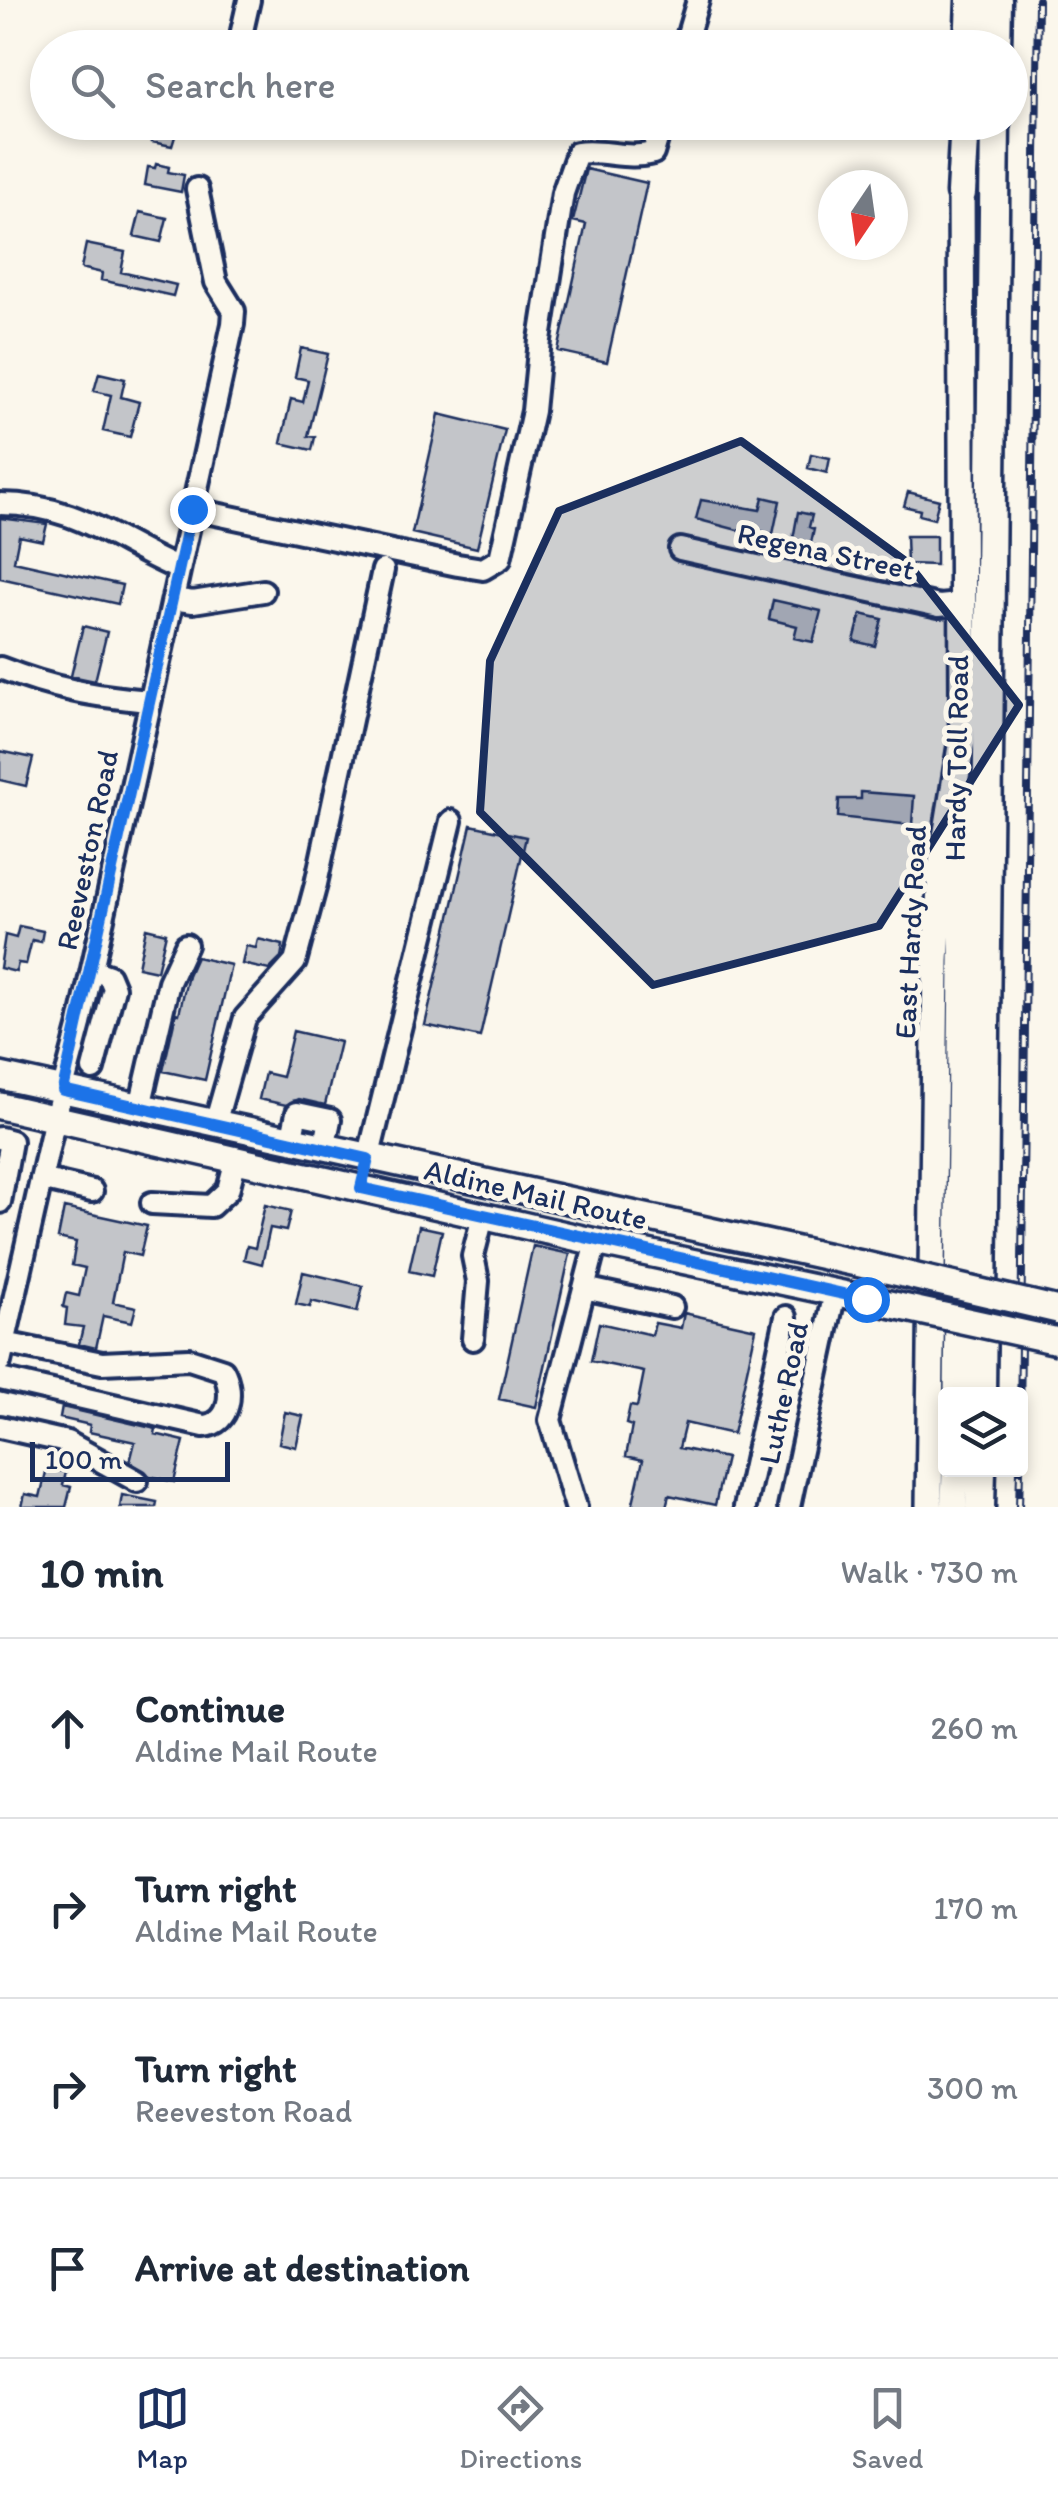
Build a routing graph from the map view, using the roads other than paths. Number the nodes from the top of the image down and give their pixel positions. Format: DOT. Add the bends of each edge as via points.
graph roads {
  1 [pos="248,0"];
  2 [pos="698,0"];
  3 [pos="958,0"];
  4 [pos="972,0"];
  5 [pos="997,0"];
  6 [pos="242,30"];
  7 [pos="689,30"];
  8 [pos="959,30"];
  9 [pos="970,30"];
  10 [pos="996,30"];
  11 [pos="657,140"];
  12 [pos="962,140"];
  13 [pos="995,140"];
  14 [pos="197,189"];
  15 [pos="961,193"];
  16 [pos="0,504"];
  17 [pos="192,509"];
  18 [pos="680,549"];
  19 [pos="179,569"];
  20 [pos="383,570"];
  21 [pos="263,591"];
  22 [pos="172,598"];
  23 [pos="960,604"];
  24 [pos="0,668"];
  25 [pos="150,701"];
  26 [pos="962,740"];
  27 [pos="451,821"];
  28 [pos="186,945"];
  29 [pos="92,970"];
  30 [pos="93,1069"];
  31 [pos="0,1076"];
  32 [pos="63,1090"];
  33 [pos="9,1108"];
  34 [pos="140,1108"];
  35 [pos="56,1118"];
  36 [pos="215,1124"];
  37 [pos="5,1139"];
  38 [pos="236,1159"];
  39 [pos="368,1159"];
  40 [pos="42,1179"];
  41 [pos="361,1188"];
  42 [pos="92,1191"];
  43 [pos="0,1202"];
  44 [pos="152,1202"];
  45 [pos="602,1208"];
  46 [pos="34,1212"];
  47 [pos="483,1216"];
  48 [pos="596,1242"];
  49 [pos="958,1287"];
  50 [pos="584,1288"];
  51 [pos="8,1292"];
  52 [pos="836,1292"];
  53 [pos="672,1307"];
  54 [pos="1058,1310"];
  55 [pos="786,1317"];
  56 [pos="959,1318"];
  57 [pos="474,1339"];
  58 [pos="1058,1341"];
  59 [pos="2,1352"];
  60 [pos="0,1379"];
  61 [pos="956,1387"];
  62 [pos="982,1387"];
  63 [pos="0,1427"];
  64 [pos="955,1477"];
  65 [pos="980,1477"];
  66 [pos="137,1481"];
  67 [pos="576,1507"];
  68 [pos="745,1507"];
  69 [pos="788,1507"];
  70 [pos="929,1507"];
  71 [pos="954,1507"];
  72 [pos="980,1507"];
  1 -- 6 [label="street"];
  2 -- 7 [label="street"];
  3 -- 8 [label="main road"];
  4 -- 9 [label="highway"];
  5 -- 10 [label="highway"];
  11 -- 17 [label="street" via="653,154 589,151 572,162 534,412 500,559 483,569 458,565"];
  12 -- 15 [label="highway"];
  13 -- 62 [label="highway, Hardy Toll Road"];
  14 -- 17 [label="street, Reeveston Road" via="216,282 234,312"];
  15 -- 23 [label="main road, East Hardy Road"];
  16 -- 19 [label="street" via="72,514"];
  17 -- 19 [label="street, Reeveston Road"];
  18 -- 23 [label="street, Regena Street" via="940,606"];
  19 -- 22 [label="street, Reeveston Road"];
  20 -- 36 [label="street" via="295,962 244,1018"];
  21 -- 22 [label="street" via="193,602"];
  22 -- 25 [label="street, Reeveston Road"];
  23 -- 26 [label="main road, East Hardy Road"];
  24 -- 25 [label="street" via="50,688"];
  25 -- 29 [label="street, Reeveston Road"];
  26 -- 49 [label="main road"];
  26 -- 70 [label="main road, East Hardy Road" via="941,868 936,961"];
  27 -- 39 [label="street"];
  28 -- 34 [label="street" via="169,982"];
  29 -- 30 [label="street" via="109,976 114,988"];
  29 -- 32 [label="street, Reeveston Road"];
  31 -- 32 [label="main road, Aldine Mail Route"];
  32 -- 34 [label="main road, Aldine Mail Route"];
  32 -- 35 [label="street, Reeveston Road"];
  33 -- 35 [label="main road, Aldine Mail Route"];
  33 -- 37 [label="street"];
  34 -- 36 [label="main road, Aldine Mail Route"];
  35 -- 38 [label="main road, Aldine Mail Route"];
  35 -- 40 [label="street, Reeveston Road"];
  36 -- 39 [label="main road, Aldine Mail Route"];
  37 -- 43 [label="street"];
  38 -- 41 [label="main road, Aldine Mail Route"];
  38 -- 44 [label="street" via="228,1190 211,1206"];
  39 -- 41 [label="main road"];
  39 -- 45 [label="main road, Aldine Mail Route"];
  40 -- 42 [label="street"];
  40 -- 46 [label="street, Reeveston Road"];
  41 -- 47 [label="main road, Aldine Mail Route"];
  43 -- 46 [label="street"];
  45 -- 48 [label="main road"];
  45 -- 49 [label="main road, Aldine Mail Route, bridge"];
  46 -- 51 [label="street, Reeveston Road"];
  47 -- 48 [label="main road, Aldine Mail Route"];
  47 -- 57 [label="street" via="472,1256 478,1282"];
  48 -- 50 [label="street"];
  48 -- 52 [label="main road, Aldine Mail Route"];
  49 -- 54 [label="main road, Aldine Mail Route, bridge"];
  49 -- 56 [label="main road"];
  50 -- 53 [label="street"];
  50 -- 67 [label="street" via="550,1420"];
  51 -- 59 [label="street, Reeveston Road"];
  52 -- 56 [label="main road, Aldine Mail Route, bridge"];
  52 -- 69 [label="street, Luthe Road"];
  55 -- 68 [label="street"];
  56 -- 58 [label="main road, Aldine Mail Route, bridge"];
  56 -- 61 [label="main road"];
  59 -- 60 [label="street" via="102,1364 190,1359 223,1370 230,1391 222,1419 204,1426"];
  63 -- 66 [label="street" via="67,1442"];
  64 -- 71 [label="main road"];
  65 -- 72 [label="highway"];
}
